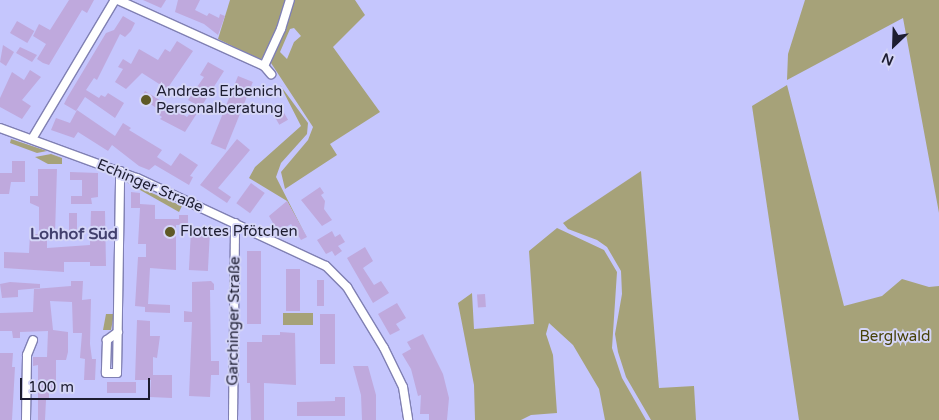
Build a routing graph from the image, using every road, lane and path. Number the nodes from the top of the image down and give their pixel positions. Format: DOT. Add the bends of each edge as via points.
graph roads {
  1 [pos="117,0"];
  2 [pos="290,0"];
  3 [pos="264,66"];
  4 [pos="271,74"];
  5 [pos="0,128"];
  6 [pos="32,139"];
  7 [pos="120,171"];
  8 [pos="235,223"];
  9 [pos="118,332"];
  10 [pos="33,340"];
  11 [pos="26,420"];
  12 [pos="233,420"];
  13 [pos="408,420"];
  1 -- 3 [label="street"];
  1 -- 6 [label="street"];
  2 -- 3 [label="street"];
  3 -- 4 [label="street"];
  5 -- 6 [label="street, Echinger Straße"];
  6 -- 7 [label="street, Echinger Straße"];
  7 -- 8 [label="street, Echinger Straße"];
  7 -- 9 [label="street"];
  8 -- 12 [label="street, Garchinger Straße"];
  8 -- 13 [label="street, Echinger Straße" via="316,260 338,275 365,315 399,379"];
  9 -- 9 [label="street" via="117,373 106,373 107,340"];
  10 -- 11 [label="street" via="27,355"];
}
